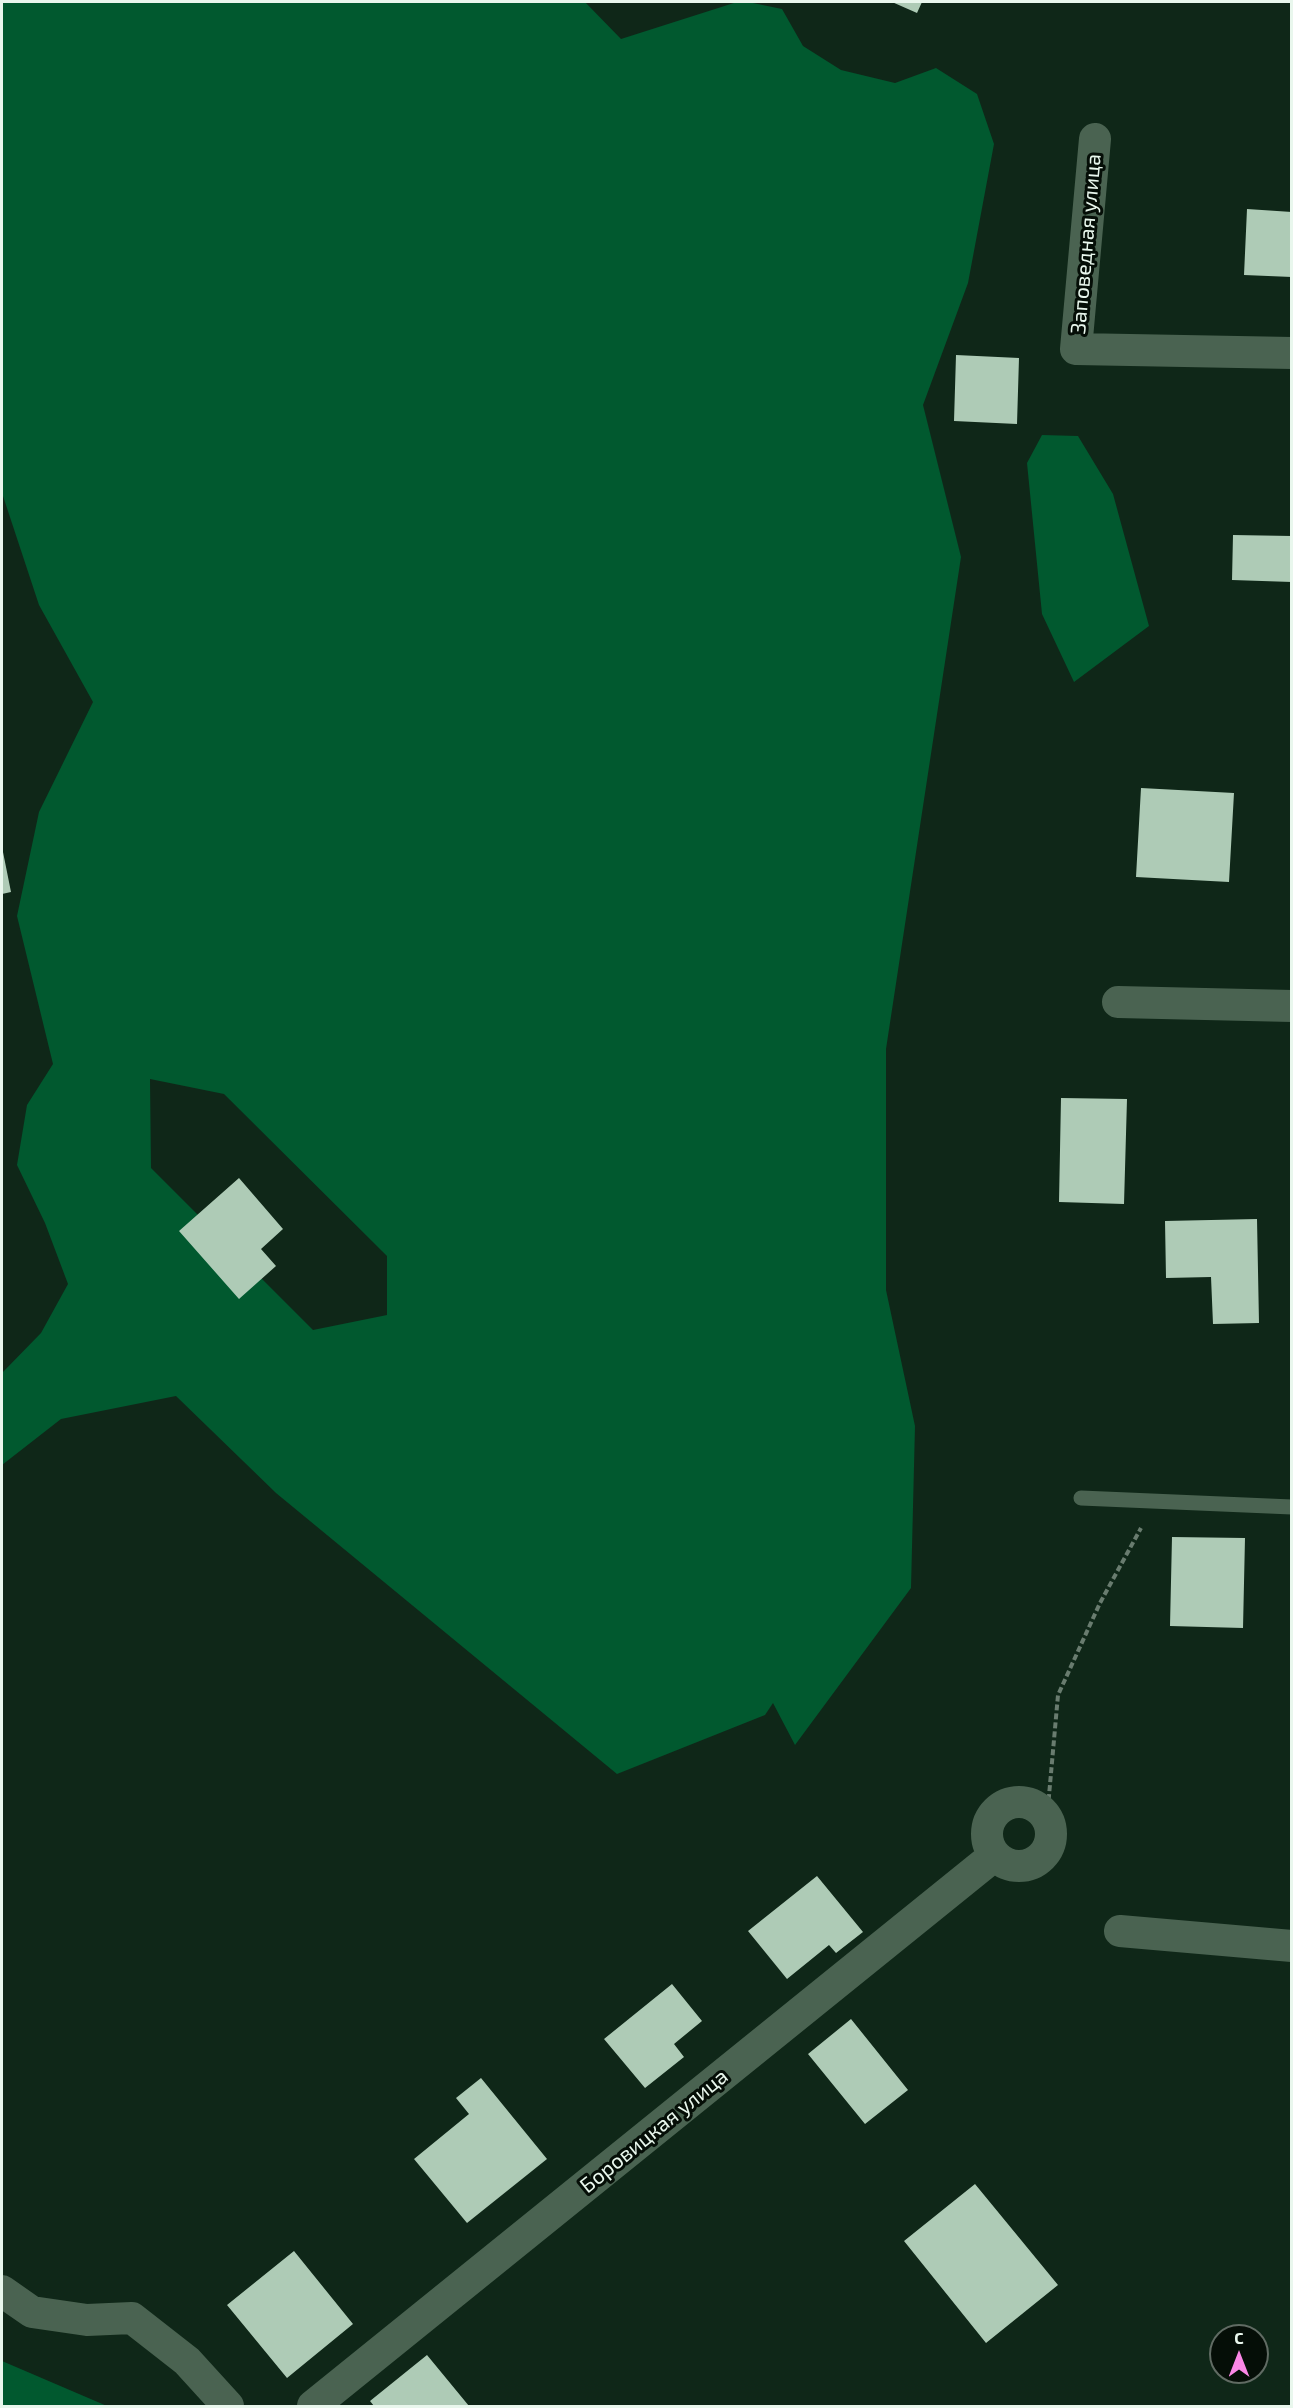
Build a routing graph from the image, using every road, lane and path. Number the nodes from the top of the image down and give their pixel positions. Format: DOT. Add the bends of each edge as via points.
graph roads {
  1 [pos="1095,139"];
  2 [pos="1292,353"];
  3 [pos="1118,1002"];
  4 [pos="1292,1006"];
  5 [pos="1081,1498"];
  6 [pos="1156,1501"];
  7 [pos="1292,1507"];
  8 [pos="1047,1818"];
  9 [pos="995,1855"];
  10 [pos="1120,1931"];
  11 [pos="1292,1946"];
  12 [pos="2,2291"];
  13 [pos="228,2406"];
  14 [pos="313,2406"];
  1 -- 2 [label="street, Заповедная улица" via="1076,349"];
  3 -- 4 [label="street"];
  5 -- 6 [label="lane"];
  6 -- 7 [label="lane"];
  6 -- 8 [label="path" via="1100,1603 1058,1695"];
  8 -- 9 [label="street" via="1052,1831 1050,1844 1032,1863 1019,1866"];
  8 -- 9 [label="street" via="1026,1802 1013,1802 1001,1808 992,1817 988,1830"];
  9 -- 14 [label="street, Боровицкая улица"];
  10 -- 11 [label="street"];
  12 -- 13 [label="street" via="32,2312 87,2319 132,2318 187,2361"];
}
